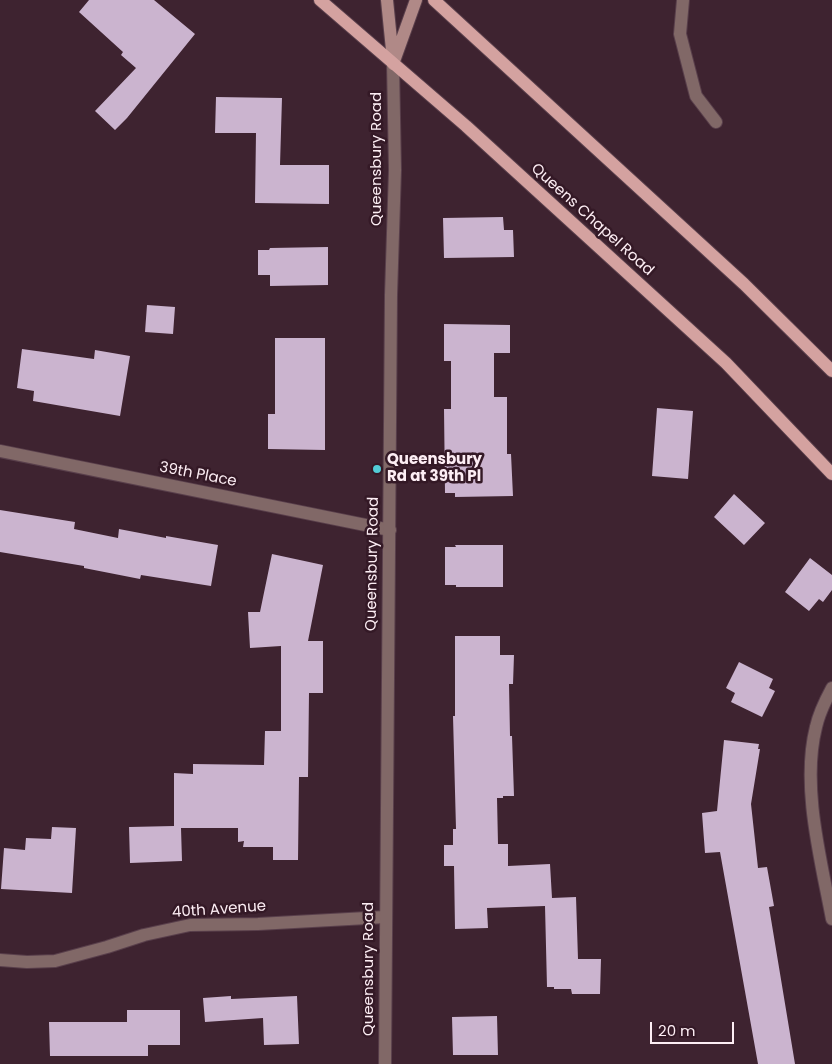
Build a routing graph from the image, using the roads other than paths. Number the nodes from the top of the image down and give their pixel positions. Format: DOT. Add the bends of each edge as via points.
graph roads {
  1 [pos="320,0"];
  2 [pos="387,0"];
  3 [pos="416,0"];
  4 [pos="434,0"];
  5 [pos="683,0"];
  6 [pos="393,64"];
  7 [pos="716,122"];
  8 [pos="832,372"];
  9 [pos="0,451"];
  10 [pos="832,474"];
  11 [pos="390,530"];
  12 [pos="832,688"];
  13 [pos="385,917"];
  14 [pos="832,919"];
  15 [pos="0,960"];
  16 [pos="385,1064"];
  1 -- 6 [label="main road, Queens Chapel Road"];
  2 -- 6 [label="main road, Queensbury Road"];
  3 -- 6 [label="main road, Queensbury Road"];
  4 -- 8 [label="main road" via="744,284"];
  5 -- 7 [label="street" via="680,34 696,96"];
  6 -- 10 [label="main road, Queens Chapel Road" via="466,126 726,363"];
  6 -- 11 [label="street, Queensbury Road" via="395,170"];
  9 -- 11 [label="street, 39th Place"];
  11 -- 13 [label="street, Queensbury Road"];
  12 -- 14 [label="street" via="815,727 810,785"];
  13 -- 15 [label="street, 40th Avenue" via="190,925 55,961"];
  13 -- 16 [label="street, Queensbury Road"];
}
